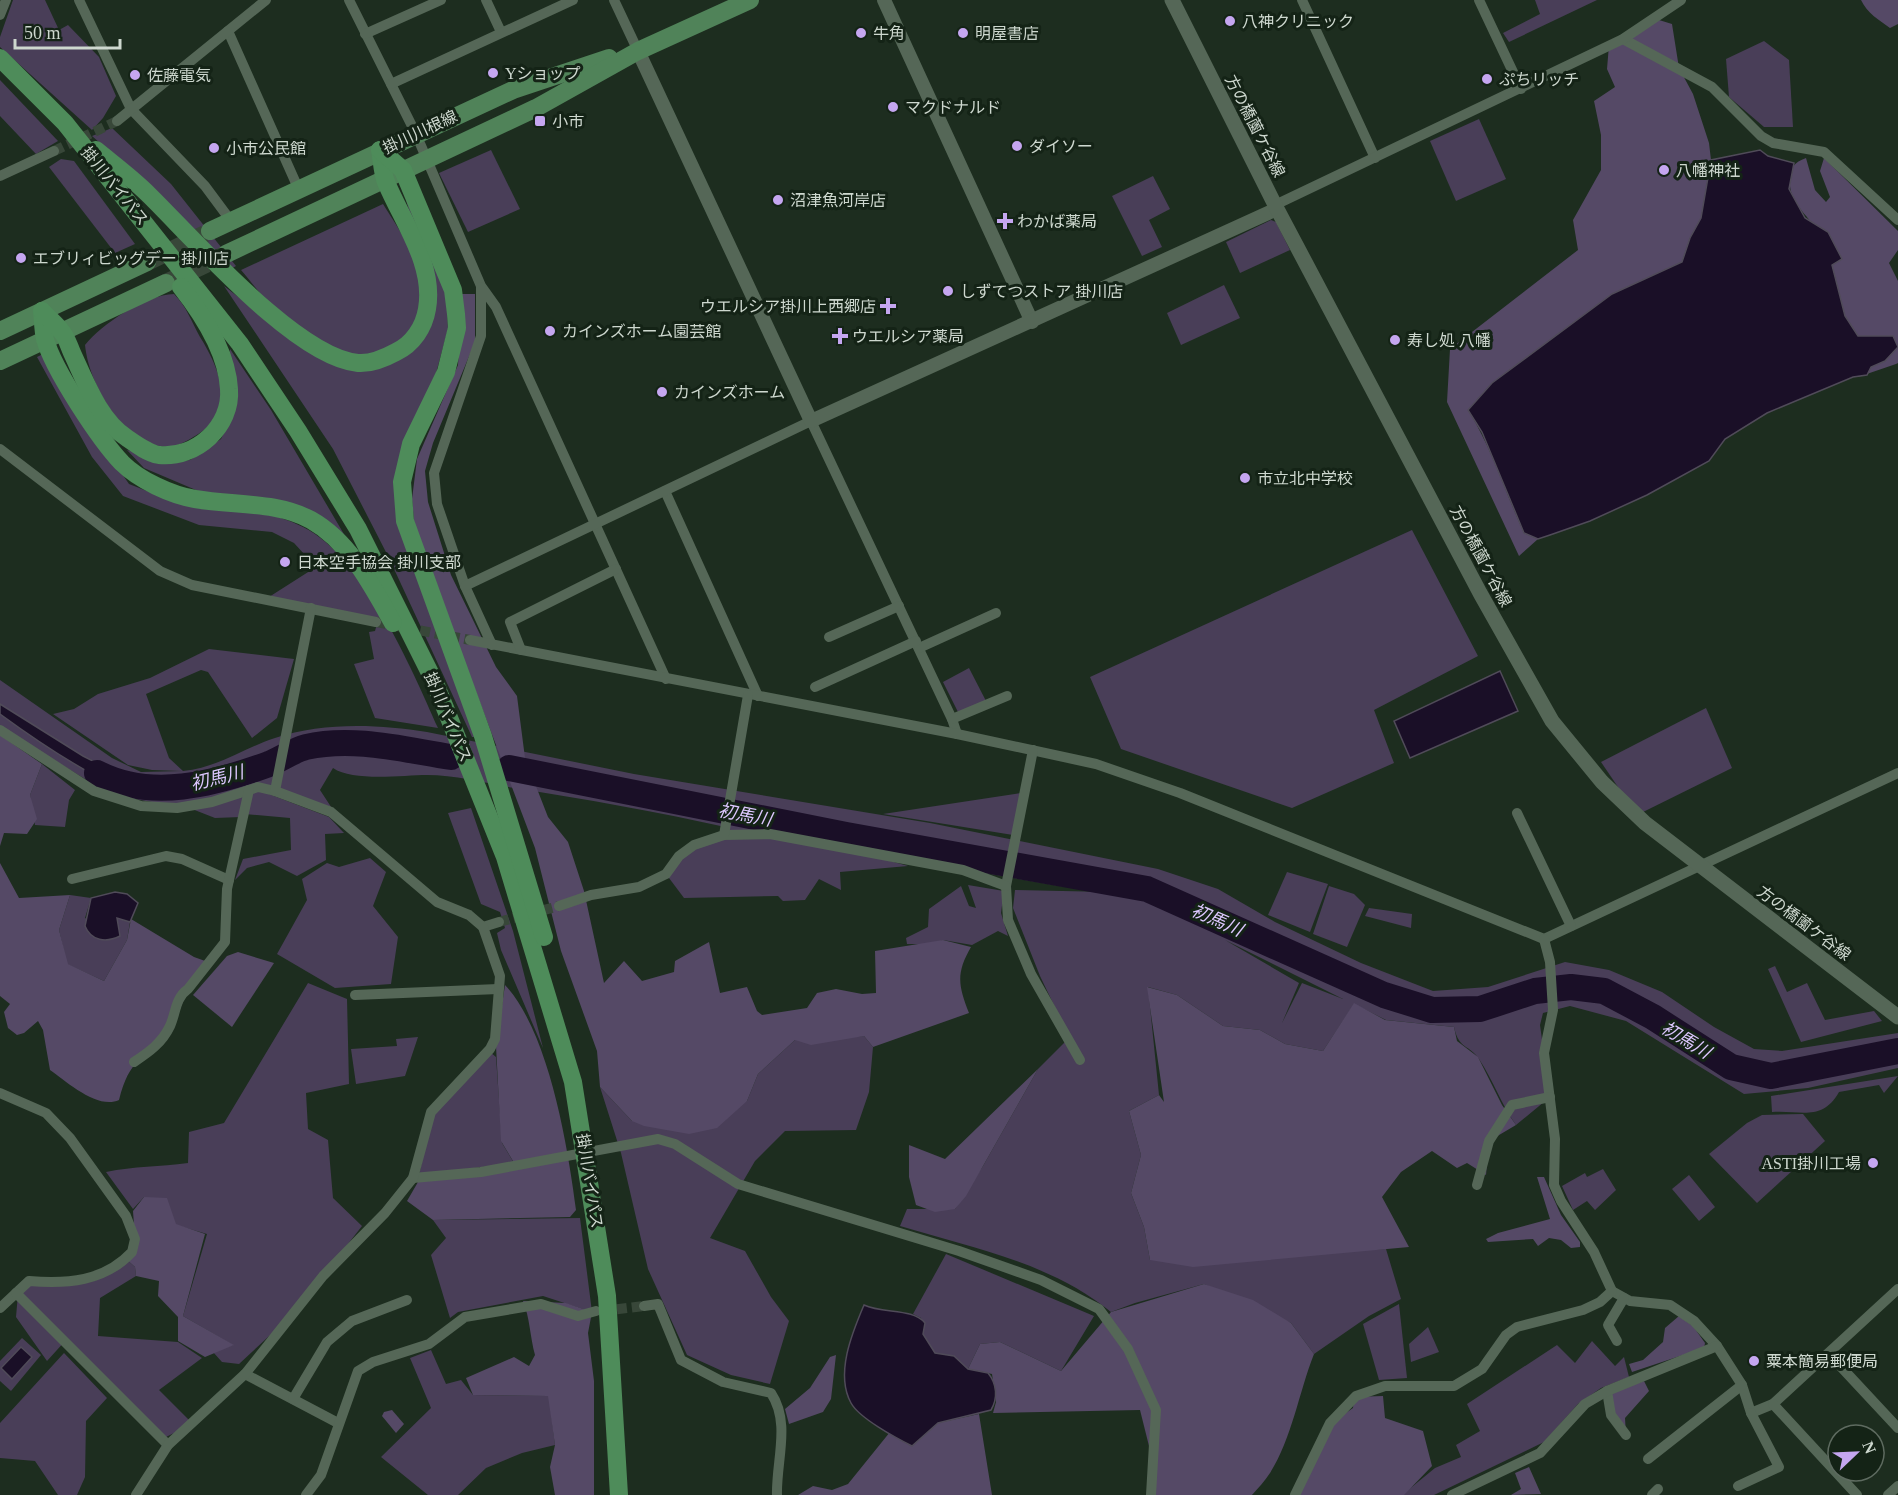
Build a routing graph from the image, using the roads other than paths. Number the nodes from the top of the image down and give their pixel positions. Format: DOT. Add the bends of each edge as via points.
graph roads {
  1 [pos="6,0"];
  2 [pos="79,0"];
  3 [pos="266,0"];
  4 [pos="349,0"];
  5 [pos="441,0"];
  6 [pos="486,0"];
  7 [pos="573,0"];
  8 [pos="614,0"];
  9 [pos="750,0"];
  10 [pos="884,0"];
  11 [pos="1172,0"];
  12 [pos="1302,0"];
  13 [pos="1479,0"];
  14 [pos="1681,0"];
  15 [pos="0,15"];
  16 [pos="228,31"];
  17 [pos="501,33"];
  18 [pos="365,34"];
  19 [pos="1623,39"];
  20 [pos="638,51"];
  21 [pos="0,58"];
  22 [pos="391,84"];
  23 [pos="1521,89"];
  24 [pos="131,109"];
  25 [pos="117,121"];
  26 [pos="65,123"];
  27 [pos="416,134"];
  28 [pos="380,150"];
  29 [pos="54,151"];
  30 [pos="1375,158"];
  31 [pos="427,160"];
  32 [pos="403,170"];
  33 [pos="0,176"];
  34 [pos="384,179"];
  35 [pos="299,189"];
  36 [pos="1276,207"];
  37 [pos="1898,220"];
  38 [pos="231,221"];
  39 [pos="210,231"];
  40 [pos="226,254"];
  41 [pos="147,262"];
  42 [pos="166,283"];
  43 [pos="481,286"];
  44 [pos="42,312"];
  45 [pos="1032,322"];
  46 [pos="0,331"];
  47 [pos="62,331"];
  48 [pos="45,339"];
  49 [pos="0,361"];
  50 [pos="811,421"];
  51 [pos="0,449"];
  52 [pos="665,491"];
  53 [pos="596,524"];
  54 [pos="616,569"];
  55 [pos="465,586"];
  56 [pos="899,606"];
  57 [pos="311,608"];
  58 [pos="996,613"];
  59 [pos="376,622"];
  60 [pos="830,637"];
  61 [pos="471,640"];
  62 [pos="492,645"];
  63 [pos="917,645"];
  64 [pos="521,650"];
  65 [pos="666,679"];
  66 [pos="815,687"];
  67 [pos="753,695"];
  68 [pos="1007,696"];
  69 [pos="952,719"];
  70 [pos="0,730"];
  71 [pos="957,734"];
  72 [pos="461,745"];
  73 [pos="1033,750"];
  74 [pos="1898,773"];
  75 [pos="276,786"];
  76 [pos="249,790"];
  77 [pos="1517,813"];
  78 [pos="725,830"];
  79 [pos="1698,865"];
  80 [pos="72,879"];
  81 [pos="230,880"];
  82 [pos="1007,883"];
  83 [pos="559,906"];
  84 [pos="499,922"];
  85 [pos="1571,926"];
  86 [pos="483,927"];
  87 [pos="1544,939"];
  88 [pos="498,988"];
  89 [pos="355,995"];
  90 [pos="1898,1017"];
  91 [pos="1080,1060"];
  92 [pos="134,1062"];
  93 [pos="573,1082"];
  94 [pos="0,1093"];
  95 [pos="1550,1097"];
  96 [pos="412,1178"];
  97 [pos="1477,1185"];
  98 [pos="1612,1291"];
  99 [pos="1897,1291"];
  100 [pos="16,1293"];
  101 [pos="1624,1298"];
  102 [pos="406,1300"];
  103 [pos="644,1306"];
  104 [pos="0,1308"];
  105 [pos="596,1311"];
  106 [pos="1617,1341"];
  107 [pos="1717,1346"];
  108 [pos="1829,1354"];
  109 [pos="245,1374"];
  110 [pos="1742,1385"];
  111 [pos="1607,1391"];
  112 [pos="293,1399"];
  113 [pos="1773,1404"];
  114 [pos="1751,1413"];
  115 [pos="338,1423"];
  116 [pos="1898,1428"];
  117 [pos="1626,1435"];
  118 [pos="168,1445"];
  119 [pos="1648,1459"];
  120 [pos="1737,1486"];
  121 [pos="1898,1486"];
  122 [pos="136,1495"];
  123 [pos="306,1495"];
  124 [pos="619,1495"];
  125 [pos="777,1495"];
  126 [pos="1151,1495"];
  127 [pos="1295,1495"];
  128 [pos="1452,1495"];
  129 [pos="1857,1495"];
  130 [pos="1887,1495"];
  1 -- 15 [label="street"];
  2 -- 24 [label="street"];
  3 -- 16 [label="street"];
  4 -- 18 [label="street"];
  5 -- 18 [label="street"];
  6 -- 17 [label="street"];
  7 -- 17 [label="street"];
  8 -- 20 [label="street"];
  9 -- 20 [label="main road, 掛川川根線"];
  10 -- 45 [label="street"];
  11 -- 36 [label="main road, 方の橋薗ケ谷線"];
  12 -- 30 [label="street"];
  13 -- 23 [label="street"];
  14 -- 19 [label="street"];
  16 -- 24 [label="street"];
  16 -- 35 [label="street"];
  17 -- 22 [label="street"];
  18 -- 22 [label="street"];
  19 -- 23 [label="street"];
  19 -- 37 [label="street" via="1713,87 1761,136 1773,143 1824,152"];
  20 -- 27 [label="main road, 掛川川根線" via="513,90"];
  20 -- 31 [label="main road, 掛川川根線" via="536,108"];
  20 -- 50 [label="street"];
  21 -- 26 [label="highway, 掛川バイパス"];
  22 -- 27 [label="street"];
  23 -- 30 [label="street"];
  24 -- 25 [label="street"];
  24 -- 38 [label="street" via="205,186"];
  26 -- 34 [label="highway" via="145,190 286,328 329,355 358,363 378,360 400,350 418,335 427,309 427,277"];
  26 -- 47 [label="highway" via="119,205 193,302 219,349 230,390 224,419 210,436 184,453 149,452 124,437 100,409"];
  26 -- 72 [label="highway, 掛川バイパス" via="220,318 298,431 358,529 435,683"];
  27 -- 28 [label="main road, 掛川川根線"];
  27 -- 31 [label="street"];
  28 -- 32 [label="highway"];
  28 -- 34 [label="highway"];
  28 -- 35 [label="main road, 掛川川根線"];
  29 -- 33 [label="street"];
  30 -- 36 [label="street"];
  31 -- 32 [label="main road, 掛川川根線"];
  31 -- 43 [label="street"];
  32 -- 34 [label="main road, 掛川川根線"];
  32 -- 93 [label="highway" via="453,290 457,328 446,372 411,444 402,482 405,521 483,736 545,940 568,1032"];
  34 -- 40 [label="main road, 掛川川根線"];
  35 -- 38 [label="main road, 掛川川根線"];
  36 -- 45 [label="street"];
  36 -- 79 [label="main road, 方の橋薗ケ谷線" via="1552,721 1602,782"];
  38 -- 39 [label="main road, 掛川川根線"];
  41 -- 44 [label="main road"];
  42 -- 47 [label="main road"];
  43 -- 53 [label="street" via="496,308"];
  43 -- 55 [label="street" via="481,336 434,473 437,504"];
  44 -- 46 [label="main road"];
  44 -- 47 [label="highway"];
  44 -- 48 [label="highway"];
  45 -- 50 [label="street"];
  47 -- 48 [label="main road"];
  48 -- 49 [label="main road"];
  48 -- 72 [label="highway" via="87,417 123,464 155,485 193,499 281,509 312,521 340,543 368,579"];
  50 -- 52 [label="street"];
  50 -- 56 [label="street"];
  51 -- 57 [label="street" via="160,571 192,585"];
  52 -- 53 [label="street"];
  52 -- 67 [label="street"];
  53 -- 54 [label="street"];
  53 -- 55 [label="street"];
  54 -- 64 [label="street" via="510,622"];
  54 -- 65 [label="street"];
  55 -- 62 [label="street"];
  56 -- 60 [label="street"];
  56 -- 63 [label="street"];
  57 -- 59 [label="street"];
  57 -- 75 [label="street"];
  58 -- 63 [label="street"];
  61 -- 62 [label="street"];
  62 -- 64 [label="street"];
  63 -- 66 [label="street"];
  63 -- 69 [label="street"];
  64 -- 65 [label="street"];
  65 -- 67 [label="street"];
  67 -- 71 [label="street"];
  67 -- 78 [label="street"];
  68 -- 69 [label="street"];
  69 -- 71 [label="street"];
  70 -- 76 [label="street" via="94,791 141,806 177,808"];
  71 -- 73 [label="street"];
  72 -- 93 [label="highway, 掛川バイパス" via="505,856"];
  73 -- 82 [label="street"];
  73 -- 87 [label="street" via="1096,764 1180,793"];
  74 -- 79 [label="street"];
  75 -- 76 [label="street"];
  75 -- 86 [label="street" via="331,812 437,902 469,915"];
  76 -- 81 [label="street"];
  77 -- 85 [label="street"];
  78 -- 82 [label="street" via="770,834 963,870"];
  78 -- 83 [label="street" via="694,845 679,856 666,874 639,887 591,895"];
  79 -- 85 [label="street"];
  79 -- 90 [label="main road, 方の橋薗ケ谷線"];
  80 -- 81 [label="street" via="166,856"];
  81 -- 92 [label="street" via="225,942 180,995 170,1027 155,1048"];
  82 -- 91 [label="street" via="1012,930 1031,974"];
  84 -- 86 [label="street"];
  85 -- 87 [label="street"];
  86 -- 88 [label="street" via="500,976"];
  87 -- 95 [label="street" via="1550,962 1553,1010 1544,1053"];
  88 -- 89 [label="street"];
  88 -- 96 [label="street" via="495,1039 431,1112"];
  93 -- 124 [label="highway, 掛川バイパス" via="607,1296"];
  94 -- 100 [label="street" via="46,1113 70,1138 126,1216 135,1239 132,1252 106,1273 60,1284 29,1281"];
  95 -- 97 [label="street" via="1512,1105 1489,1141"];
  95 -- 98 [label="street" via="1555,1139 1554,1185"];
  96 -- 109 [label="street" via="385,1213 323,1276"];
  96 -- 126 [label="street" via="481,1172 658,1139 675,1144 738,1184 1041,1280 1099,1308 1128,1349 1156,1410"];
  98 -- 101 [label="street"];
  98 -- 127 [label="street" via="1583,1310 1517,1327 1506,1335 1482,1369 1454,1386 1385,1386 1356,1396 1330,1423"];
  99 -- 108 [label="street"];
  100 -- 104 [label="street"];
  100 -- 118 [label="street"];
  101 -- 106 [label="street" via="1608,1325"];
  101 -- 107 [label="street" via="1670,1305 1694,1321"];
  102 -- 112 [label="street" via="352,1321 327,1342"];
  103 -- 125 [label="street" via="658,1304 681,1360 723,1382 771,1393 777,1402 782,1428"];
  105 -- 115 [label="street" via="578,1316 541,1304 465,1317 429,1344 373,1362 358,1371"];
  107 -- 110 [label="street"];
  107 -- 111 [label="street"];
  108 -- 113 [label="street"];
  108 -- 116 [label="street"];
  109 -- 112 [label="street"];
  109 -- 118 [label="street"];
  110 -- 114 [label="street"];
  110 -- 119 [label="street"];
  111 -- 117 [label="street" via="1611,1415"];
  111 -- 128 [label="street" via="1585,1404 1540,1453"];
  112 -- 115 [label="street"];
  113 -- 114 [label="street"];
  113 -- 129 [label="street"];
  114 -- 120 [label="street" via="1779,1467"];
  115 -- 123 [label="street" via="321,1475"];
  118 -- 122 [label="street"];
  121 -- 130 [label="street"];
}
